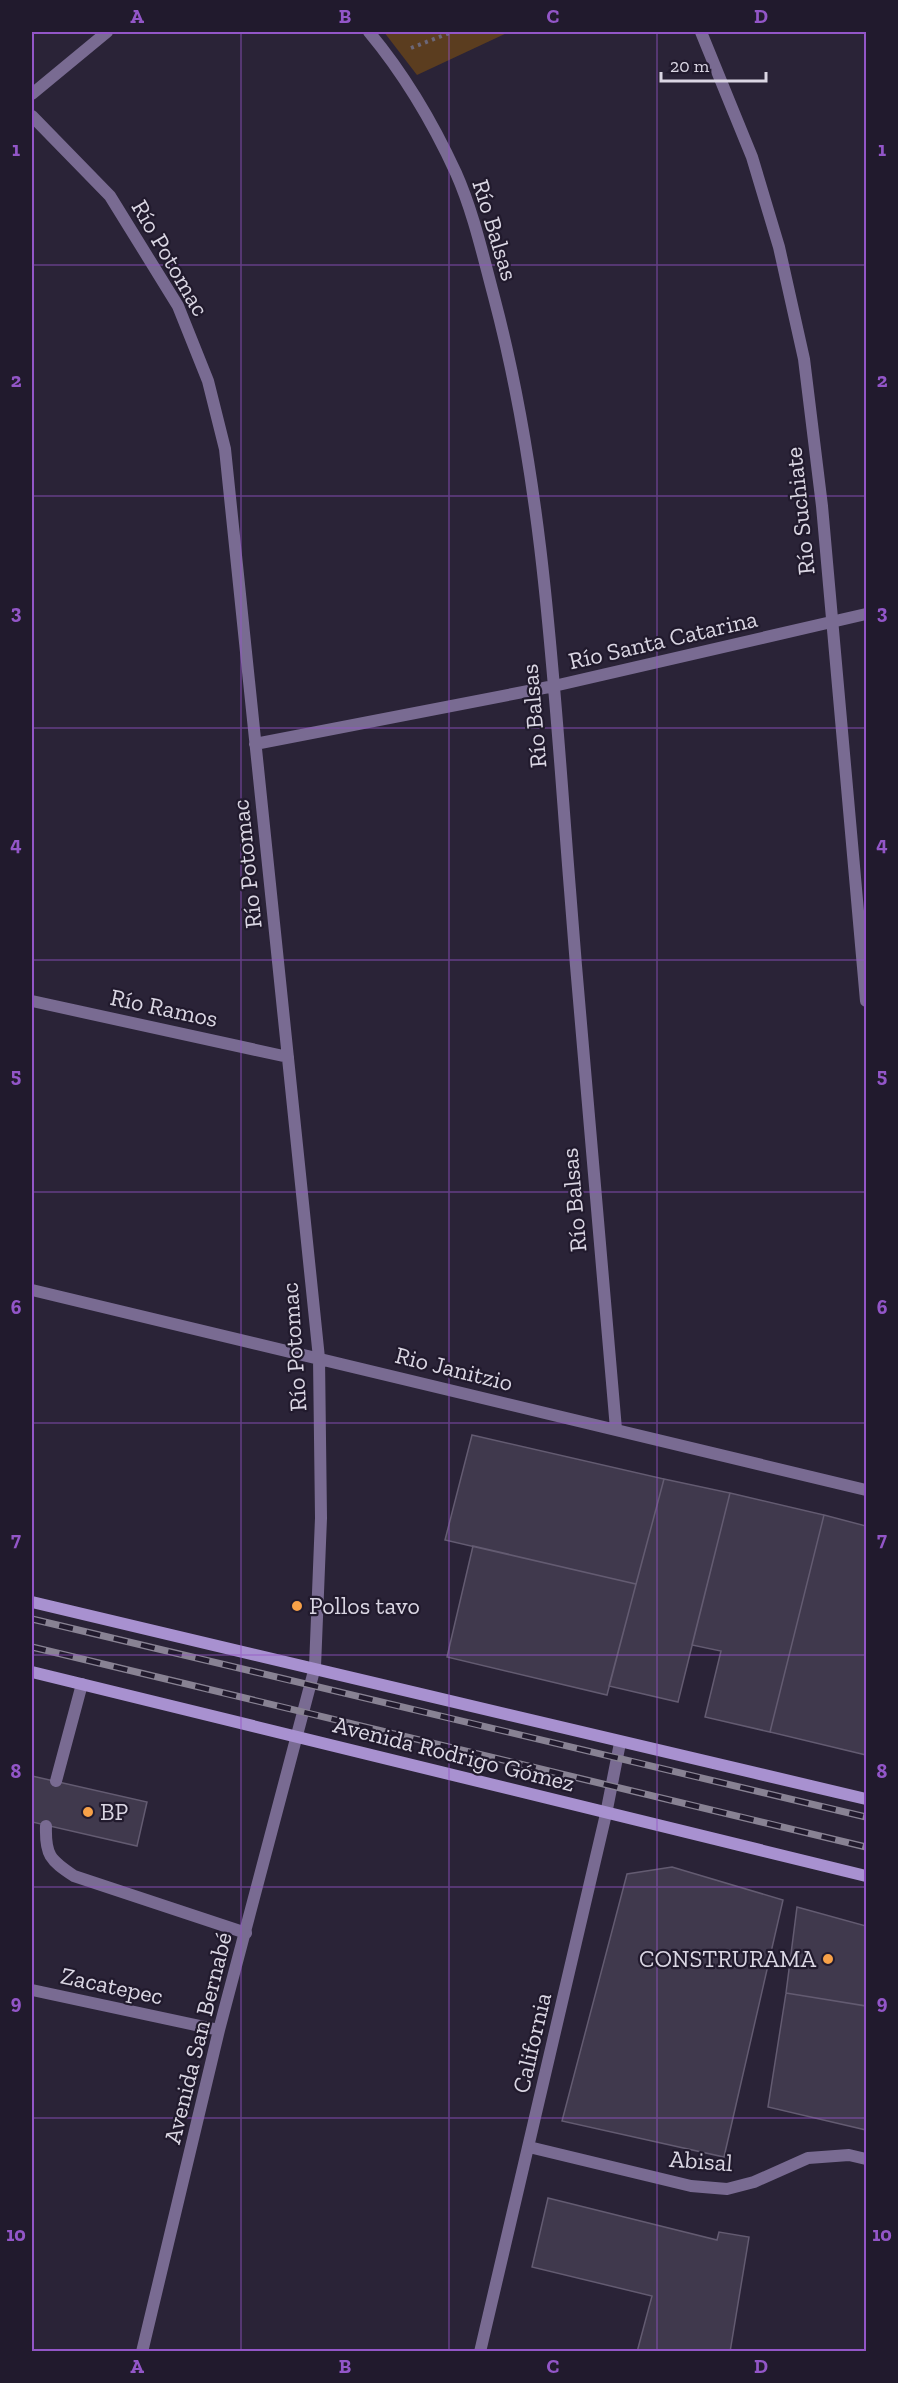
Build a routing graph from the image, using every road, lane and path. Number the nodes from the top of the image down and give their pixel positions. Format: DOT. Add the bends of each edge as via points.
graph roads {
  1 [pos="107,32"];
  2 [pos="369,32"];
  3 [pos="452,32"];
  4 [pos="701,32"];
  5 [pos="390,57"];
  6 [pos="32,94"];
  7 [pos="32,116"];
  8 [pos="867,614"];
  9 [pos="833,623"];
  10 [pos="554,686"];
  11 [pos="255,744"];
  12 [pos="32,1001"];
  13 [pos="867,1001"];
  14 [pos="288,1057"];
  15 [pos="32,1290"];
  16 [pos="319,1358"];
  17 [pos="616,1429"];
  18 [pos="867,1490"];
  19 [pos="32,1602"];
  20 [pos="315,1667"];
  21 [pos="32,1672"];
  22 [pos="82,1684"];
  23 [pos="298,1737"];
  24 [pos="620,1743"];
  25 [pos="56,1781"];
  26 [pos="867,1799"];
  27 [pos="606,1814"];
  28 [pos="46,1826"];
  29 [pos="867,1876"];
  30 [pos="246,1933"];
  31 [pos="32,1990"];
  32 [pos="219,2031"];
  33 [pos="529,2147"];
  34 [pos="867,2159"];
  35 [pos="142,2352"];
  36 [pos="480,2352"];
  1 -- 6 [label="street"];
  2 -- 5 [label="street, Río Balsas"];
  3 -- 5 [label="path"];
  4 -- 9 [label="street, Río Suchiate" via="752,157 804,359"];
  5 -- 10 [label="street, Río Balsas" via="457,176 485,262 511,362 537,522"];
  7 -- 11 [label="street, Río Potomac" via="110,196 178,306 208,381 225,449"];
  8 -- 9 [label="street, Río Santa Catarina"];
  9 -- 10 [label="street, Río Santa Catarina"];
  9 -- 13 [label="street, Río Suchiate"];
  10 -- 11 [label="street, Río Santa Catarina"];
  10 -- 17 [label="street, Río Balsas"];
  11 -- 14 [label="street, Río Potomac"];
  12 -- 14 [label="street, Río Ramos"];
  14 -- 16 [label="street, Río Potomac"];
  15 -- 16 [label="street, Rio Janitzio"];
  16 -- 17 [label="street, Rio Janitzio"];
  16 -- 20 [label="street, Río Potomac" via="321,1518"];
  17 -- 18 [label="street, Rio Janitzio"];
  19 -- 20 [label="main road"];
  20 -- 23 [label="street, Río Potomac"];
  20 -- 24 [label="main road"];
  21 -- 22 [label="main road, Avenida Rodrigo Gómez"];
  22 -- 23 [label="main road, Avenida Rodrigo Gómez"];
  22 -- 25 [label="street"];
  23 -- 27 [label="main road, Avenida Rodrigo Gómez"];
  23 -- 30 [label="street, Avenida San Bernabé"];
  24 -- 26 [label="main road"];
  24 -- 27 [label="street, California"];
  27 -- 29 [label="main road, Avenida Rodrigo Gómez"];
  27 -- 33 [label="street, California"];
  28 -- 30 [label="street" via="48,1853 74,1876"];
  30 -- 32 [label="street, Avenida San Bernabé"];
  31 -- 32 [label="street, Zacatepec"];
  32 -- 35 [label="street, Avenida San Bernabé"];
  33 -- 34 [label="street, Abisal" via="691,2186 727,2189 754,2182 808,2158 849,2155"];
  33 -- 36 [label="street, California"];
}
